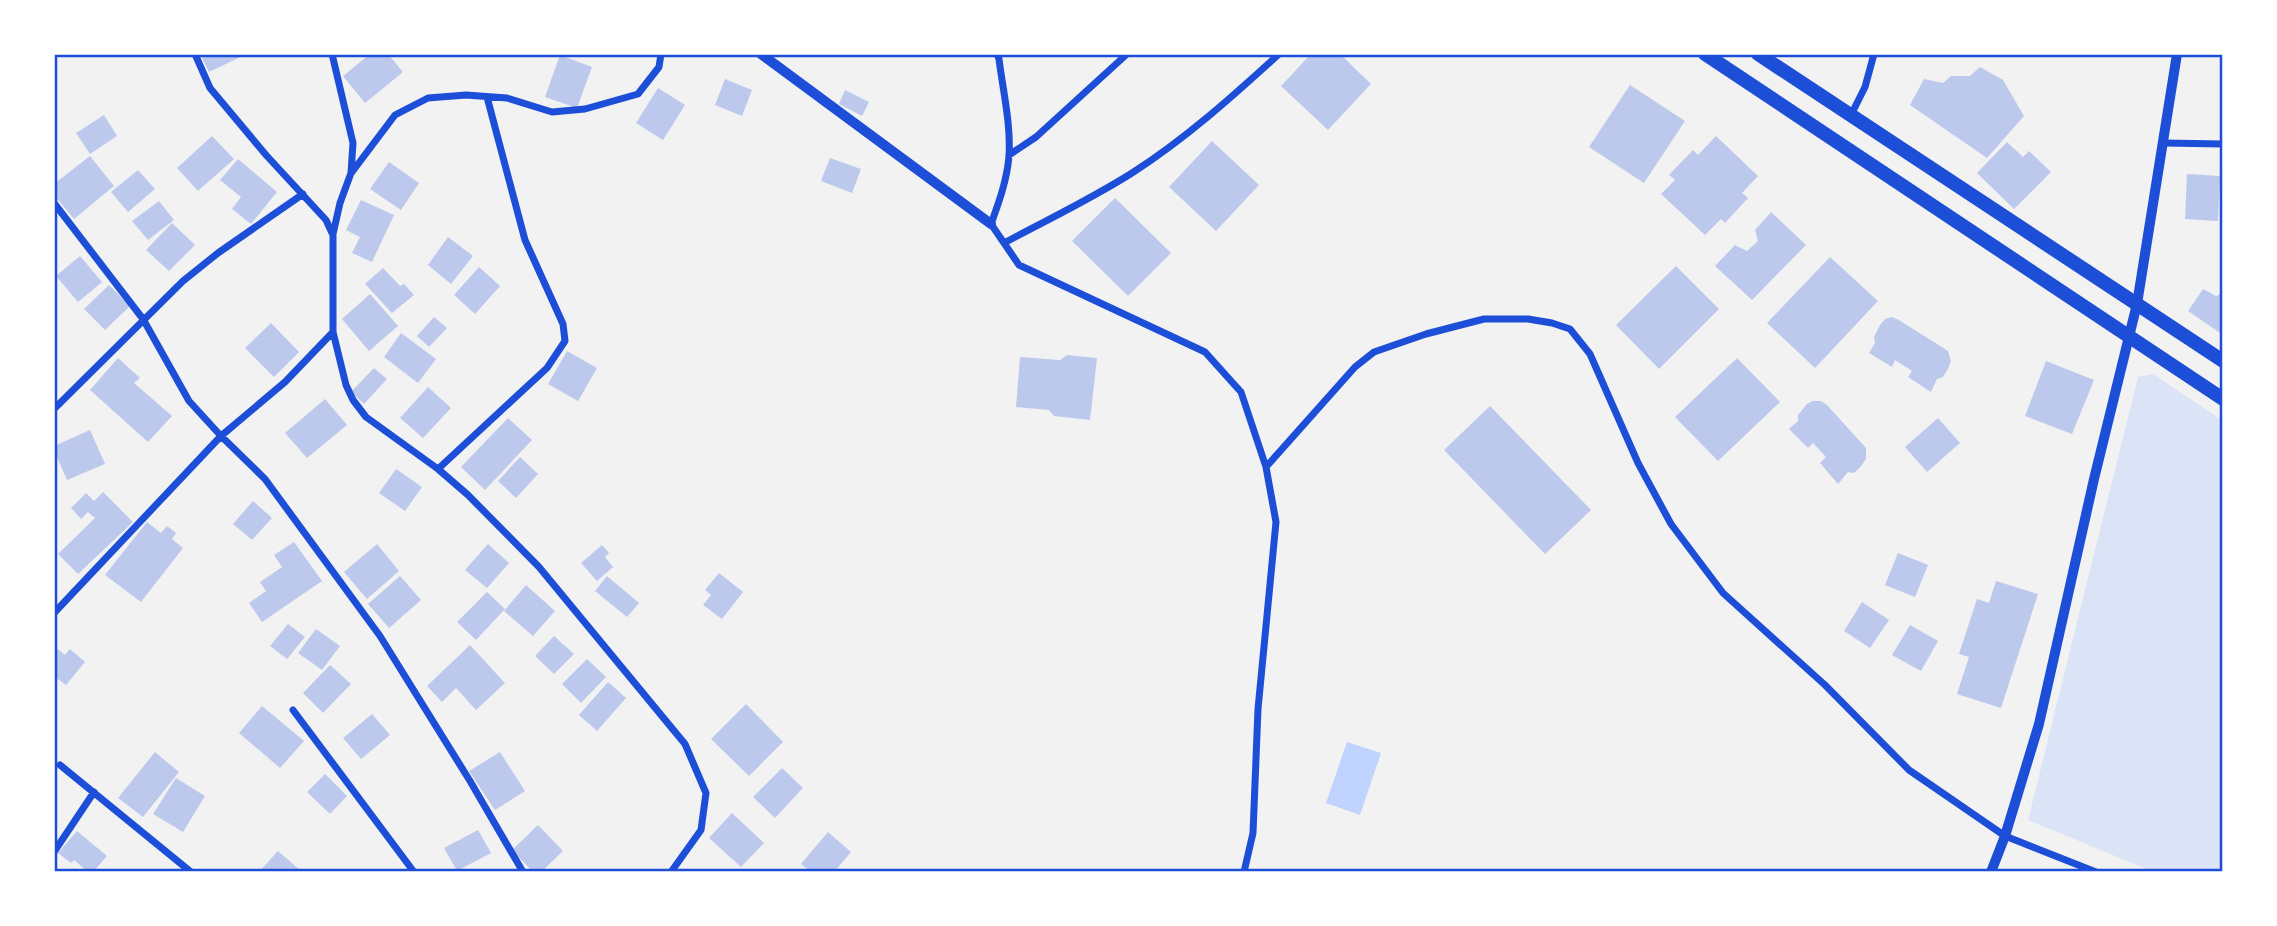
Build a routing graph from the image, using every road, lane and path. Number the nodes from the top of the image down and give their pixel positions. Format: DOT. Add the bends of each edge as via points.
graph roads {
  1 [pos="195,54"];
  2 [pos="332,54"];
  3 [pos="661,54"];
  4 [pos="761,54"];
  5 [pos="997,54"];
  6 [pos="1127,54"];
  7 [pos="1279,54"];
  8 [pos="1705,54"];
  9 [pos="1758,54"];
  10 [pos="1874,54"];
  11 [pos="2177,54"];
  12 [pos="487,97"];
  13 [pos="1851,115"];
  14 [pos="2163,143"];
  15 [pos="2223,144"];
  16 [pos="1009,155"];
  17 [pos="351,173"];
  18 [pos="303,194"];
  19 [pos="54,203"];
  20 [pos="991,224"];
  21 [pos="333,234"];
  22 [pos="1004,243"];
  23 [pos="2137,304"];
  24 [pos="144,318"];
  25 [pos="333,332"];
  26 [pos="2128,337"];
  27 [pos="2223,361"];
  28 [pos="2223,399"];
  29 [pos="54,409"];
  30 [pos="221,436"];
  31 [pos="1266,467"];
  32 [pos="438,470"];
  33 [pos="54,613"];
  34 [pos="293,710"];
  35 [pos="60,765"];
  36 [pos="94,792"];
  37 [pos="2006,836"];
  38 [pos="54,852"];
  39 [pos="191,872"];
  40 [pos="414,872"];
  41 [pos="523,872"];
  42 [pos="671,872"];
  43 [pos="1244,872"];
  44 [pos="1991,872"];
  45 [pos="2096,872"];
  1 -- 18 [label="street" via="210,88"];
  2 -- 17 [label="street" via="353,143"];
  3 -- 12 [label="street" via="659,67 638,94 604,104 552,112"];
  4 -- 20 [label="street"];
  5 -- 16 [label="street"];
  6 -- 16 [label="street" via="1037,137"];
  7 -- 22 [label="street" via="1167,149"];
  8 -- 26 [label="highway"];
  9 -- 13 [label="highway"];
  10 -- 13 [label="street"];
  11 -- 14 [label="street"];
  12 -- 17 [label="street" via="428,98 395,115"];
  12 -- 32 [label="street" via="525,240 563,324 565,341 547,368"];
  13 -- 23 [label="highway"];
  14 -- 15 [label="street"];
  14 -- 23 [label="street"];
  16 -- 20 [label="street"];
  17 -- 21 [label="street"];
  18 -- 21 [label="street"];
  18 -- 24 [label="street" via="218,253"];
  19 -- 24 [label="street"];
  20 -- 22 [label="street"];
  21 -- 25 [label="street"];
  22 -- 31 [label="street" via="1019,265 1205,352 1241,392"];
  23 -- 26 [label="street"];
  23 -- 27 [label="highway"];
  24 -- 29 [label="street"];
  24 -- 30 [label="street" via="189,401"];
  25 -- 30 [label="street" via="285,382"];
  25 -- 32 [label="street" via="353,400 366,417"];
  26 -- 28 [label="highway"];
  26 -- 37 [label="street" via="2039,724"];
  30 -- 33 [label="street"];
  30 -- 41 [label="street" via="265,479 380,636"];
  31 -- 37 [label="street" via="1355,367 1374,352 1484,319 1528,319 1570,329 1590,354 1638,463 1671,524 1723,593 1825,685 1909,770"];
  31 -- 43 [label="street" via="1276,522 1258,709 1253,833"];
  32 -- 42 [label="street" via="539,567 685,744 706,793 701,830"];
  34 -- 40 [label="street"];
  35 -- 36 [label="street"];
  36 -- 38 [label="street"];
  36 -- 39 [label="street"];
  37 -- 44 [label="street"];
  37 -- 45 [label="street"];
}
